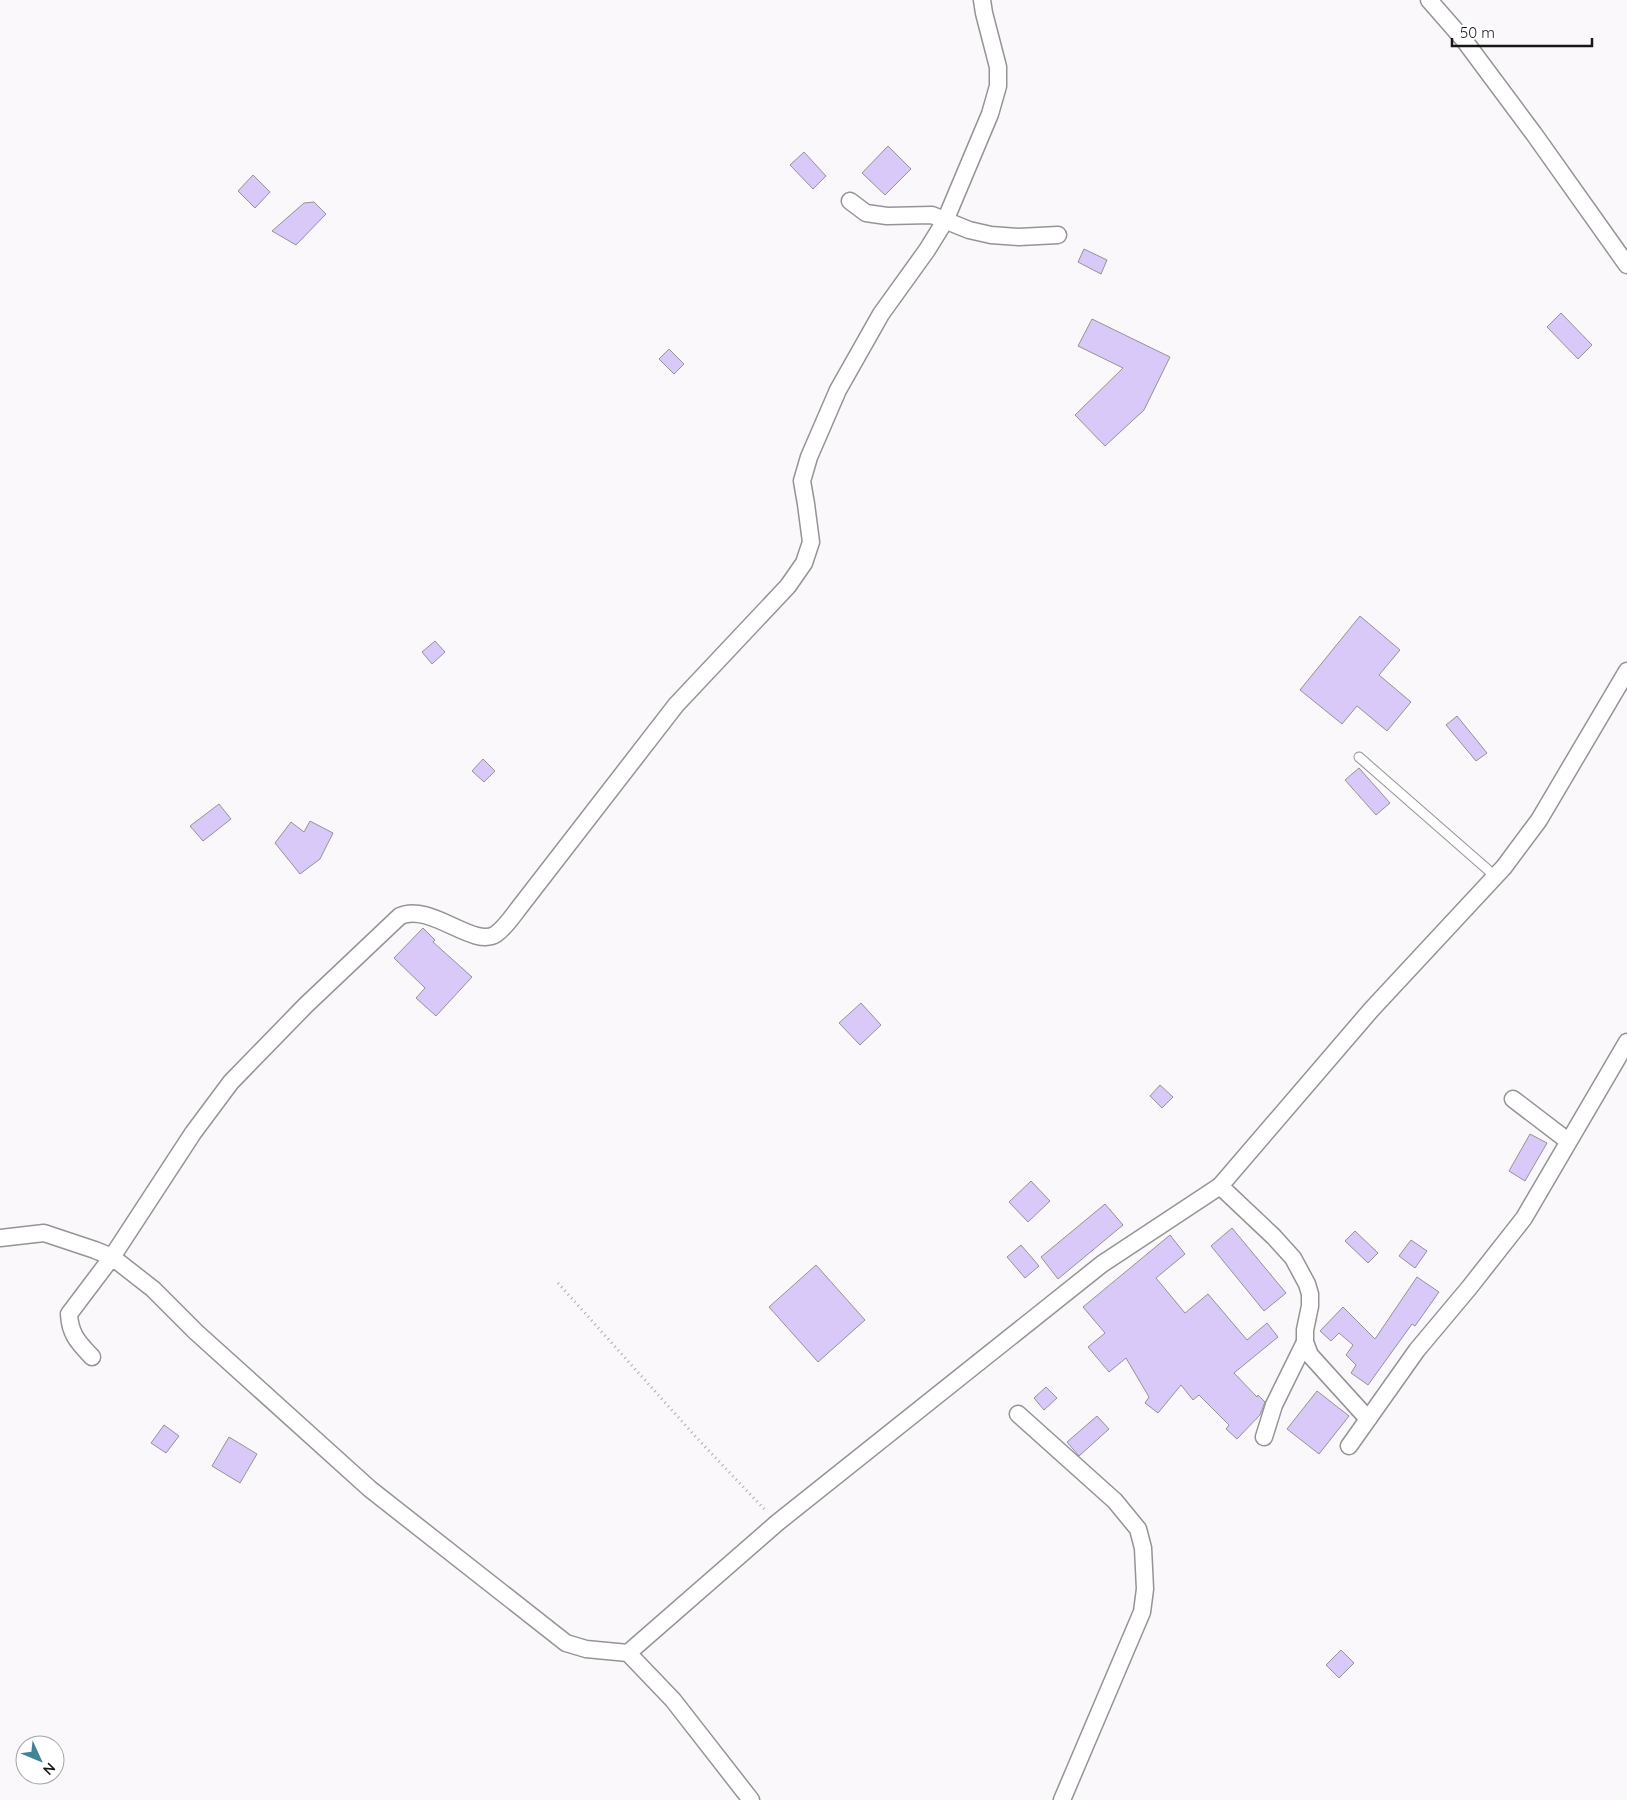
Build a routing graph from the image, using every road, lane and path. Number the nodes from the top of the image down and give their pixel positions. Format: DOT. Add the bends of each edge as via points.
graph roads {
  1 [pos="982,0"];
  2 [pos="1429,0"];
  3 [pos="850,201"];
  4 [pos="945,221"];
  5 [pos="1058,235"];
  6 [pos="1627,265"];
  7 [pos="1627,671"];
  8 [pos="1359,757"];
  9 [pos="1495,876"];
  10 [pos="1627,1042"];
  11 [pos="1513,1100"];
  12 [pos="1568,1141"];
  13 [pos="1220,1186"];
  14 [pos="0,1238"];
  15 [pos="112,1257"];
  16 [pos="558,1283"];
  17 [pos="1305,1342"];
  18 [pos="92,1357"];
  19 [pos="1018,1414"];
  20 [pos="1368,1419"];
  21 [pos="1264,1437"];
  22 [pos="1349,1446"];
  23 [pos="777,1523"];
  24 [pos="628,1653"];
  25 [pos="751,1800"];
  26 [pos="1062,1800"];
  1 -- 4 [label="street" via="998,67 998,86 990,114"];
  2 -- 6 [label="street" via="1464,40"];
  3 -- 4 [label="street" via="866,213 932,215"];
  4 -- 5 [label="street" via="991,235"];
  4 -- 15 [label="street" via="880,314 838,390 809,457 802,482 811,542 804,563 788,586 676,705 497,933 481,937 434,918 406,913 306,1005 231,1082 193,1132"];
  7 -- 9 [label="street" via="1539,820"];
  8 -- 9 [label="lane"];
  9 -- 13 [label="street" via="1371,1010"];
  10 -- 12 [label="street"];
  11 -- 12 [label="street"];
  12 -- 20 [label="street" via="1524,1218 1412,1356"];
  13 -- 17 [label="street" via="1293,1258 1310,1294"];
  13 -- 23 [label="street" via="1102,1264"];
  14 -- 15 [label="street" via="44,1233"];
  15 -- 18 [label="street" via="69,1314 69,1326 74,1336"];
  15 -- 24 [label="street" via="152,1289 370,1489 566,1643 586,1650"];
  16 -- 23 [label="path"];
  17 -- 20 [label="street" via="1310,1355"];
  17 -- 21 [label="street" via="1277,1398"];
  19 -- 26 [label="street" via="1115,1501 1138,1529 1143,1548 1145,1588 1142,1612"];
  20 -- 22 [label="street"];
  23 -- 24 [label="street"];
  24 -- 25 [label="street" via="673,1700"];
}
